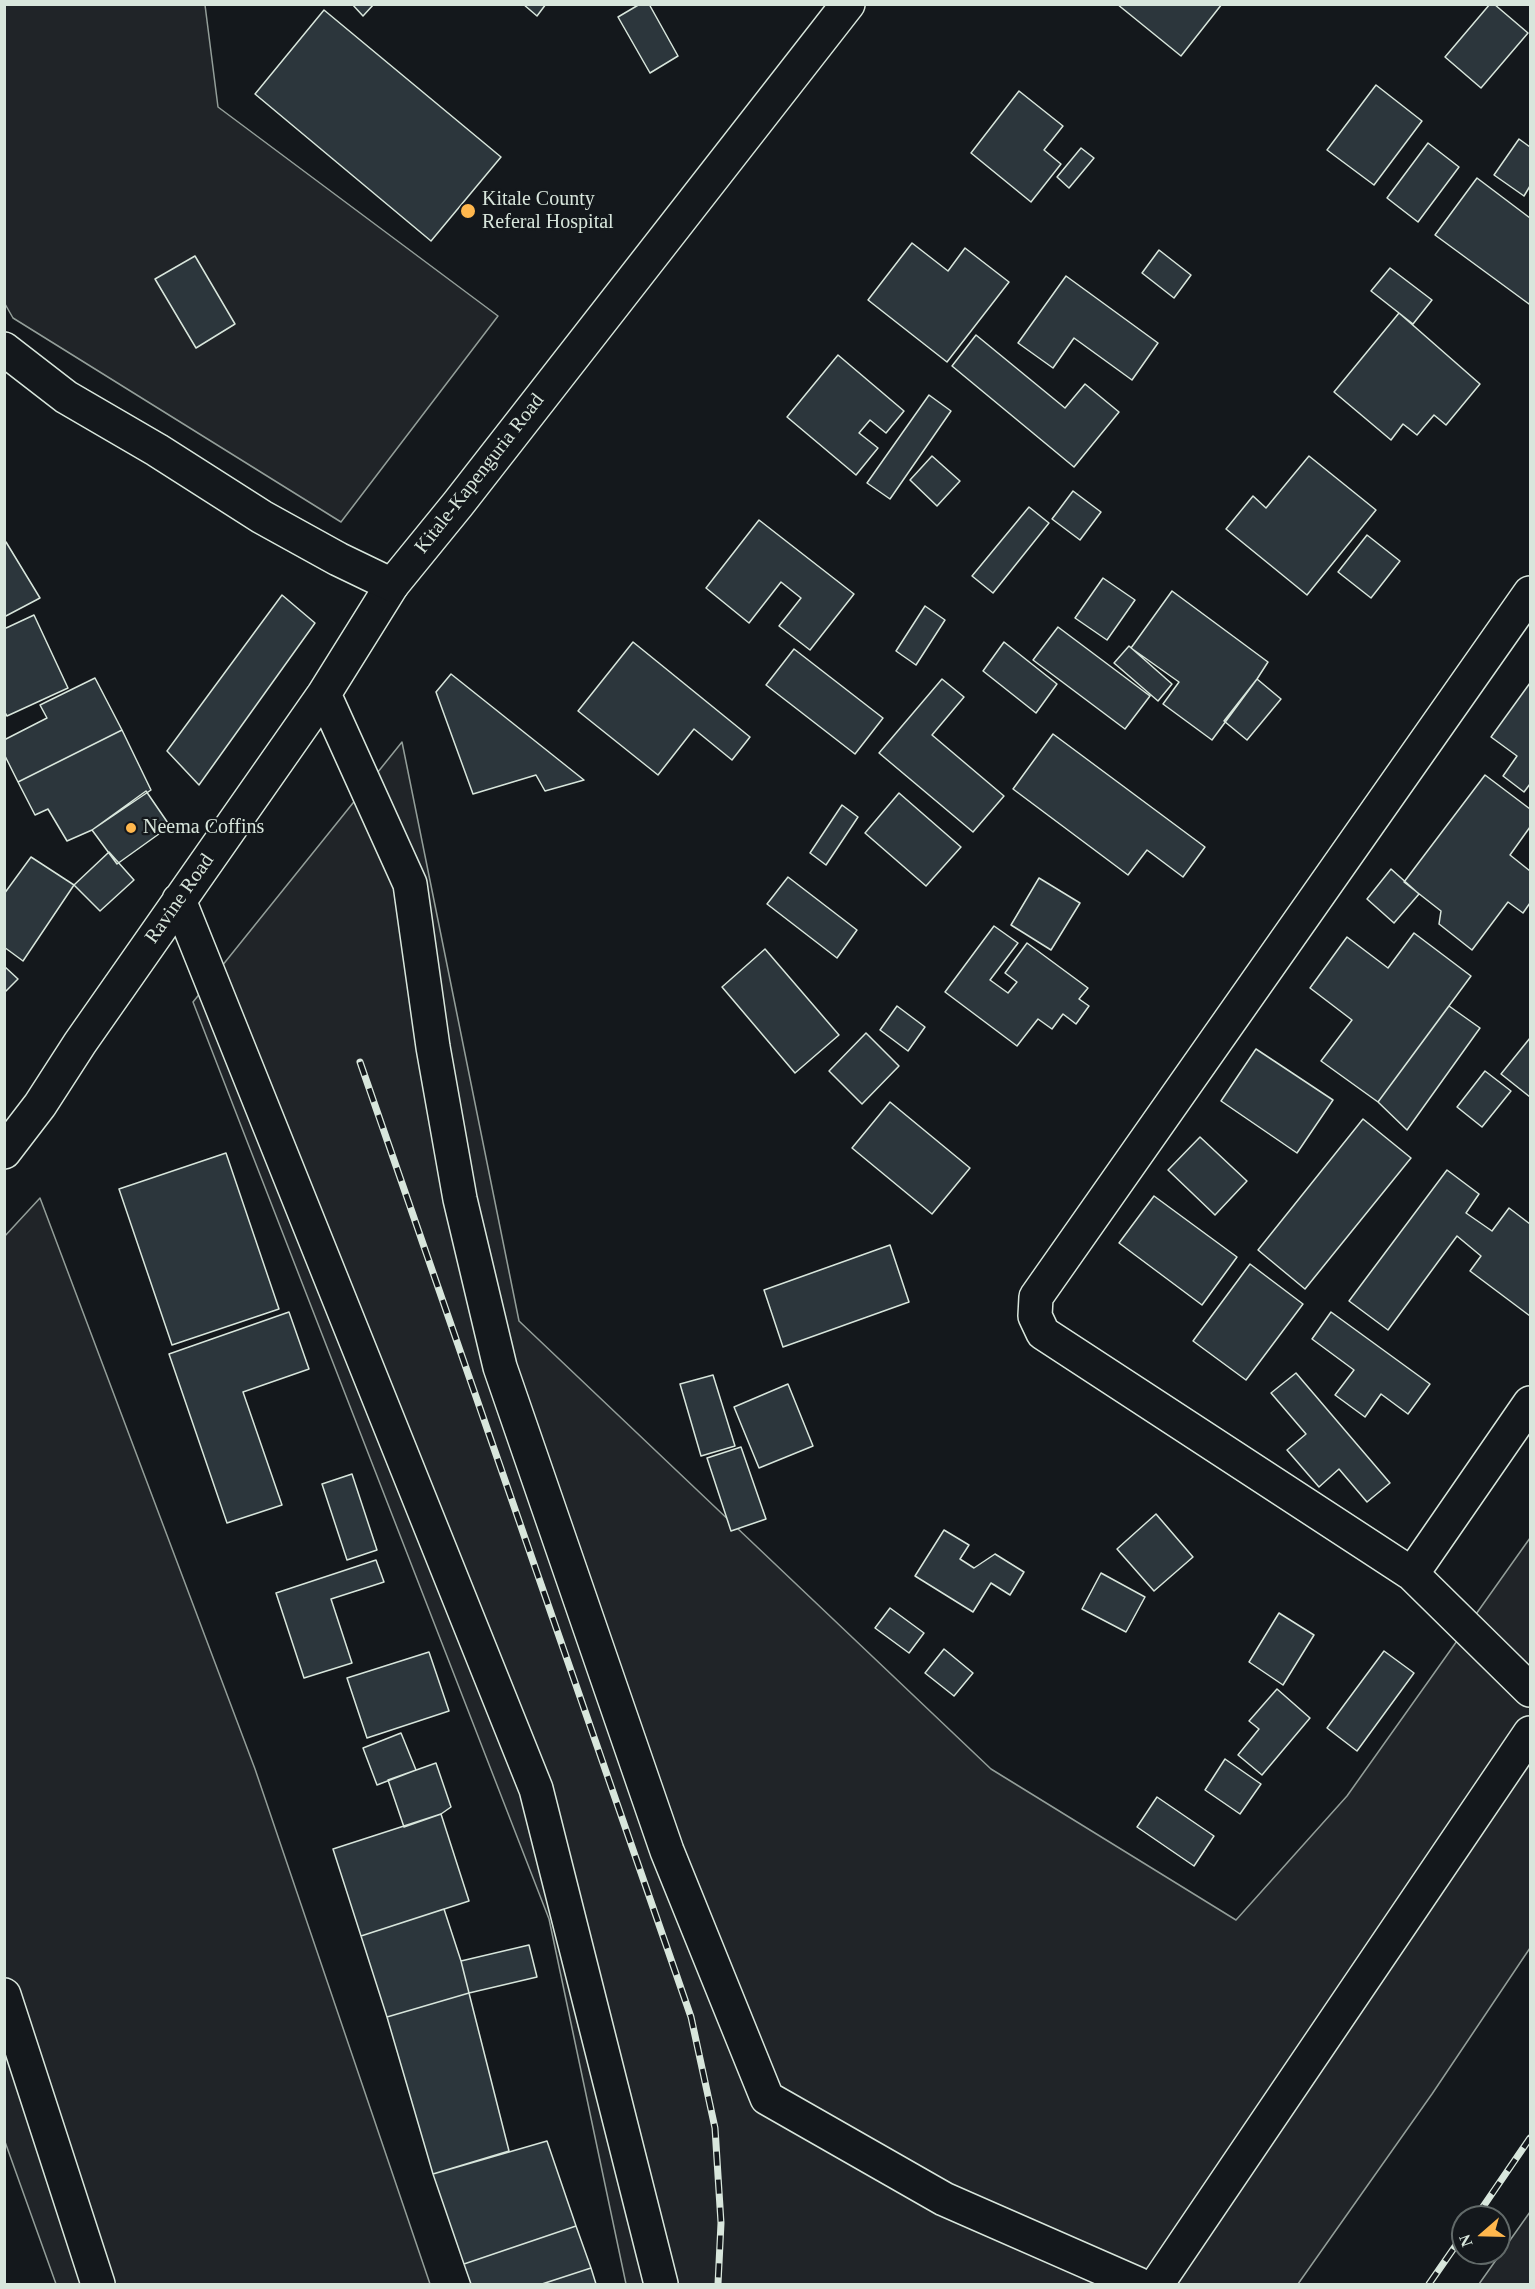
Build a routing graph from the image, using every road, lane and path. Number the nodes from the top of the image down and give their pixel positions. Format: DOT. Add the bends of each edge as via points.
graph roads {
  1 [pos="848,4"];
  2 [pos="4,349"];
  3 [pos="392,585"];
  4 [pos="1530,593"];
  5 [pos="324,694"];
  6 [pos="179,900"];
  7 [pos="4,1152"];
  8 [pos="1530,1403"];
  9 [pos="1412,1574"];
  10 [pos="1530,1690"];
  11 [pos="1530,1733"];
  12 [pos="4,1995"];
  13 [pos="98,2284"];
  14 [pos="661,2284"];
  15 [pos="1138,2284"];
  16 [pos="1157,2284"];
  1 -- 3 [label="main road, Kitale-Kapenguria Road"];
  2 -- 3 [label="main road" via="66,397 262,517"];
  3 -- 5 [label="main road, Ravine Road"];
  4 -- 9 [label="main road" via="1036,1297 1035,1316 1043,1333"];
  5 -- 6 [label="main road, Ravine Road"];
  5 -- 15 [label="main road" via="410,884 460,1199 500,1367 667,1851 767,2098 944,2199"];
  6 -- 7 [label="main road, Ravine Road"];
  6 -- 14 [label="main road" via="536,1789"];
  8 -- 9 [label="main road"];
  9 -- 10 [label="main road"];
  11 -- 16 [label="main road"];
  12 -- 13 [label="main road"];
}
